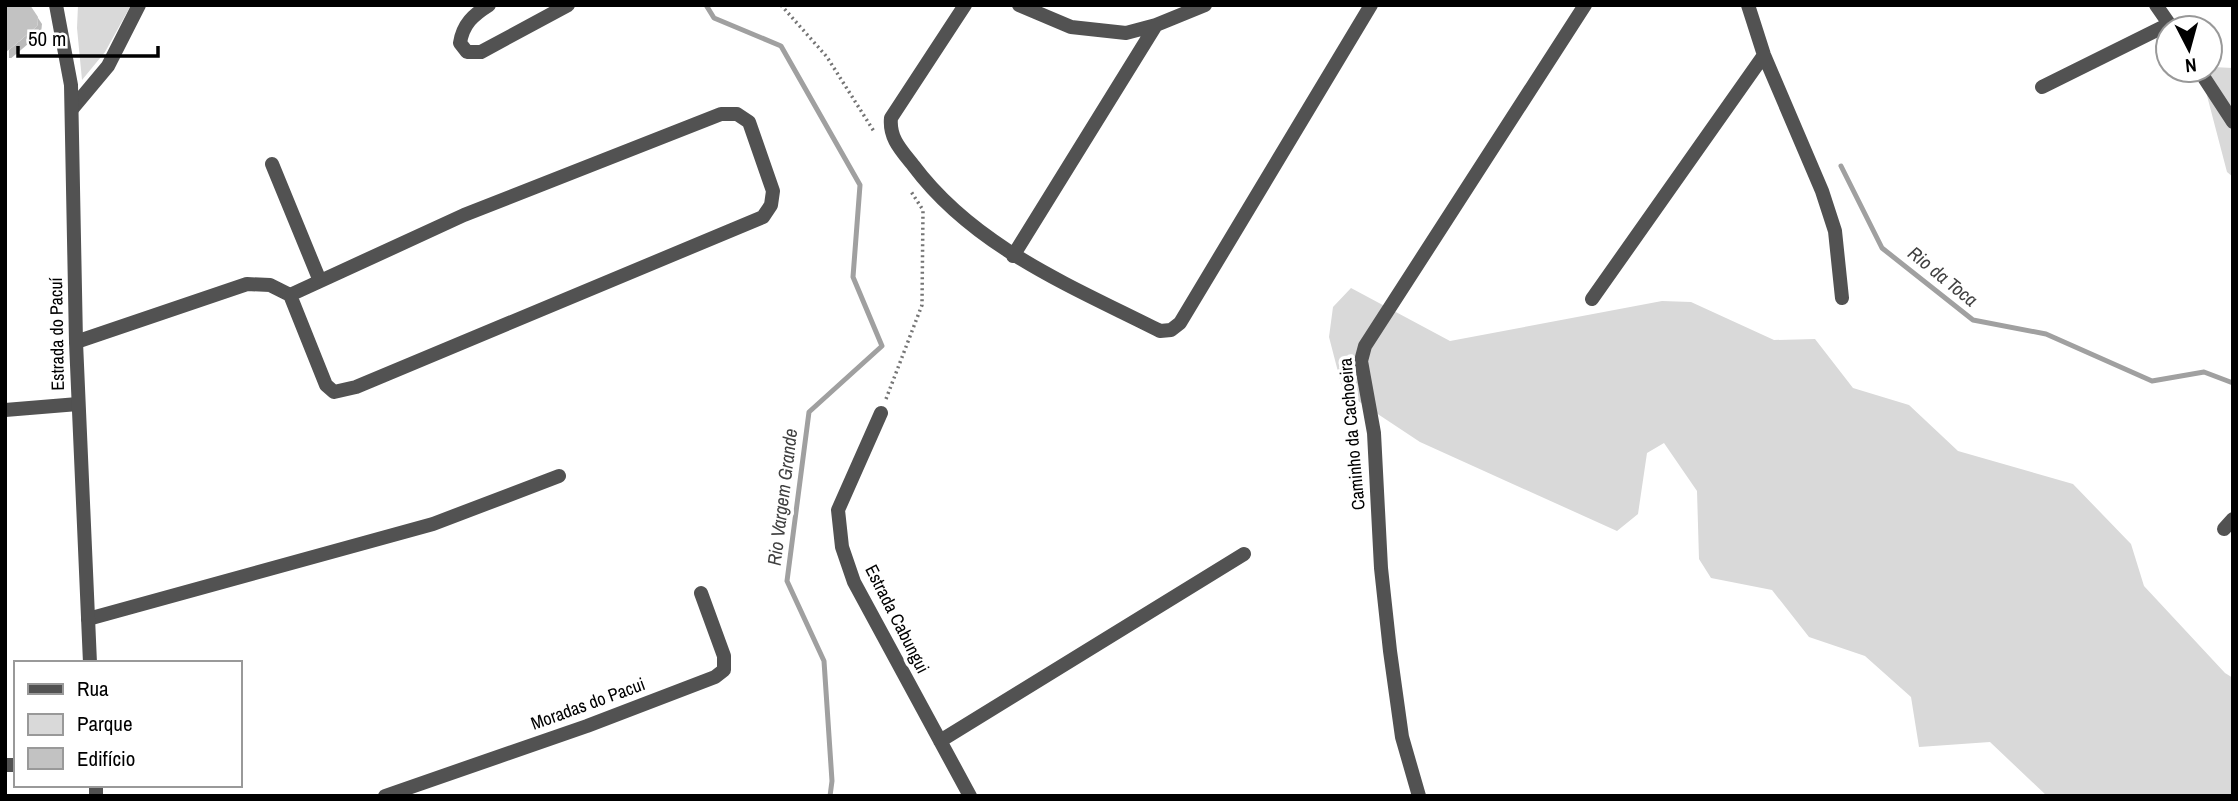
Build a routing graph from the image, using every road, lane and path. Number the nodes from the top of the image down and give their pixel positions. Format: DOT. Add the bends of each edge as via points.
graph roads {
  1 [pos="56,5"];
  2 [pos="139,5"];
  3 [pos="489,5"];
  4 [pos="568,5"];
  5 [pos="781,5"];
  6 [pos="965,5"];
  7 [pos="1020,5"];
  8 [pos="1205,5"];
  9 [pos="1371,5"];
  10 [pos="1585,5"];
  11 [pos="1748,5"];
  12 [pos="1156,25"];
  13 [pos="2154,34"];
  14 [pos="1764,55"];
  15 [pos="2208,84"];
  16 [pos="2042,87"];
  17 [pos="72,109"];
  18 [pos="2233,122"];
  19 [pos="879,139"];
  20 [pos="272,164"];
  21 [pos="908,186"];
  22 [pos="1013,256"];
  23 [pos="320,281"];
  24 [pos="290,295"];
  25 [pos="1592,299"];
  26 [pos="1842,299"];
  27 [pos="76,342"];
  28 [pos="78,404"];
  29 [pos="5,410"];
  30 [pos="881,413"];
  31 [pos="559,476"];
  32 [pos="1244,554"];
  33 [pos="701,593"];
  34 [pos="88,619"];
  35 [pos="90,661"];
  36 [pos="940,741"];
  37 [pos="386,796"];
  38 [pos="970,796"];
  39 [pos="1419,796"];
  1 -- 17 [label="street, Estrada do Pacuí"];
  2 -- 17 [label="street" via="108,66"];
  3 -- 4 [label="street" via="463,29 460,43 467,52 481,52"];
  5 -- 19 [label="path" via="827,57"];
  6 -- 22 [label="street" via="891,118 890,131 921,176 953,209"];
  7 -- 12 [label="street" via="1071,27 1126,33"];
  8 -- 12 [label="street"];
  9 -- 22 [label="street" via="1180,323 1171,330 1160,331"];
  10 -- 39 [label="street, Caminho da Cachoeira" via="1364,346 1361,360 1374,433 1390,651 1402,737"];
  11 -- 14 [label="street"];
  12 -- 22 [label="street"];
  13 -- 16 [label="street"];
  14 -- 25 [label="street"];
  14 -- 26 [label="street" via="1831,218"];
  15 -- 18 [label="street"];
  17 -- 27 [label="street, Estrada do Pacuí"];
  20 -- 23 [label="street"];
  21 -- 30 [label="path" via="923,210 922,305"];
  23 -- 24 [label="street"];
  23 -- 24 [label="street" via="464,215 721,114 737,114 749,122 773,191 763,217 356,387 334,392 326,385"];
  24 -- 27 [label="street" via="270,285 247,284"];
  27 -- 28 [label="street, Estrada do Pacuí"];
  28 -- 29 [label="street"];
  28 -- 34 [label="street, Estrada do Pacuí"];
  30 -- 36 [label="street, Estrada Cabungui" via="838,510 842,547 854,582"];
  31 -- 34 [label="street" via="433,524"];
  32 -- 36 [label="street"];
  33 -- 37 [label="street, Moradas do Pacui" via="724,656 724,670 715,677"];
  34 -- 35 [label="street, Estrada do Pacuí"];
  36 -- 38 [label="street, Estrada Cabungui"];
}
